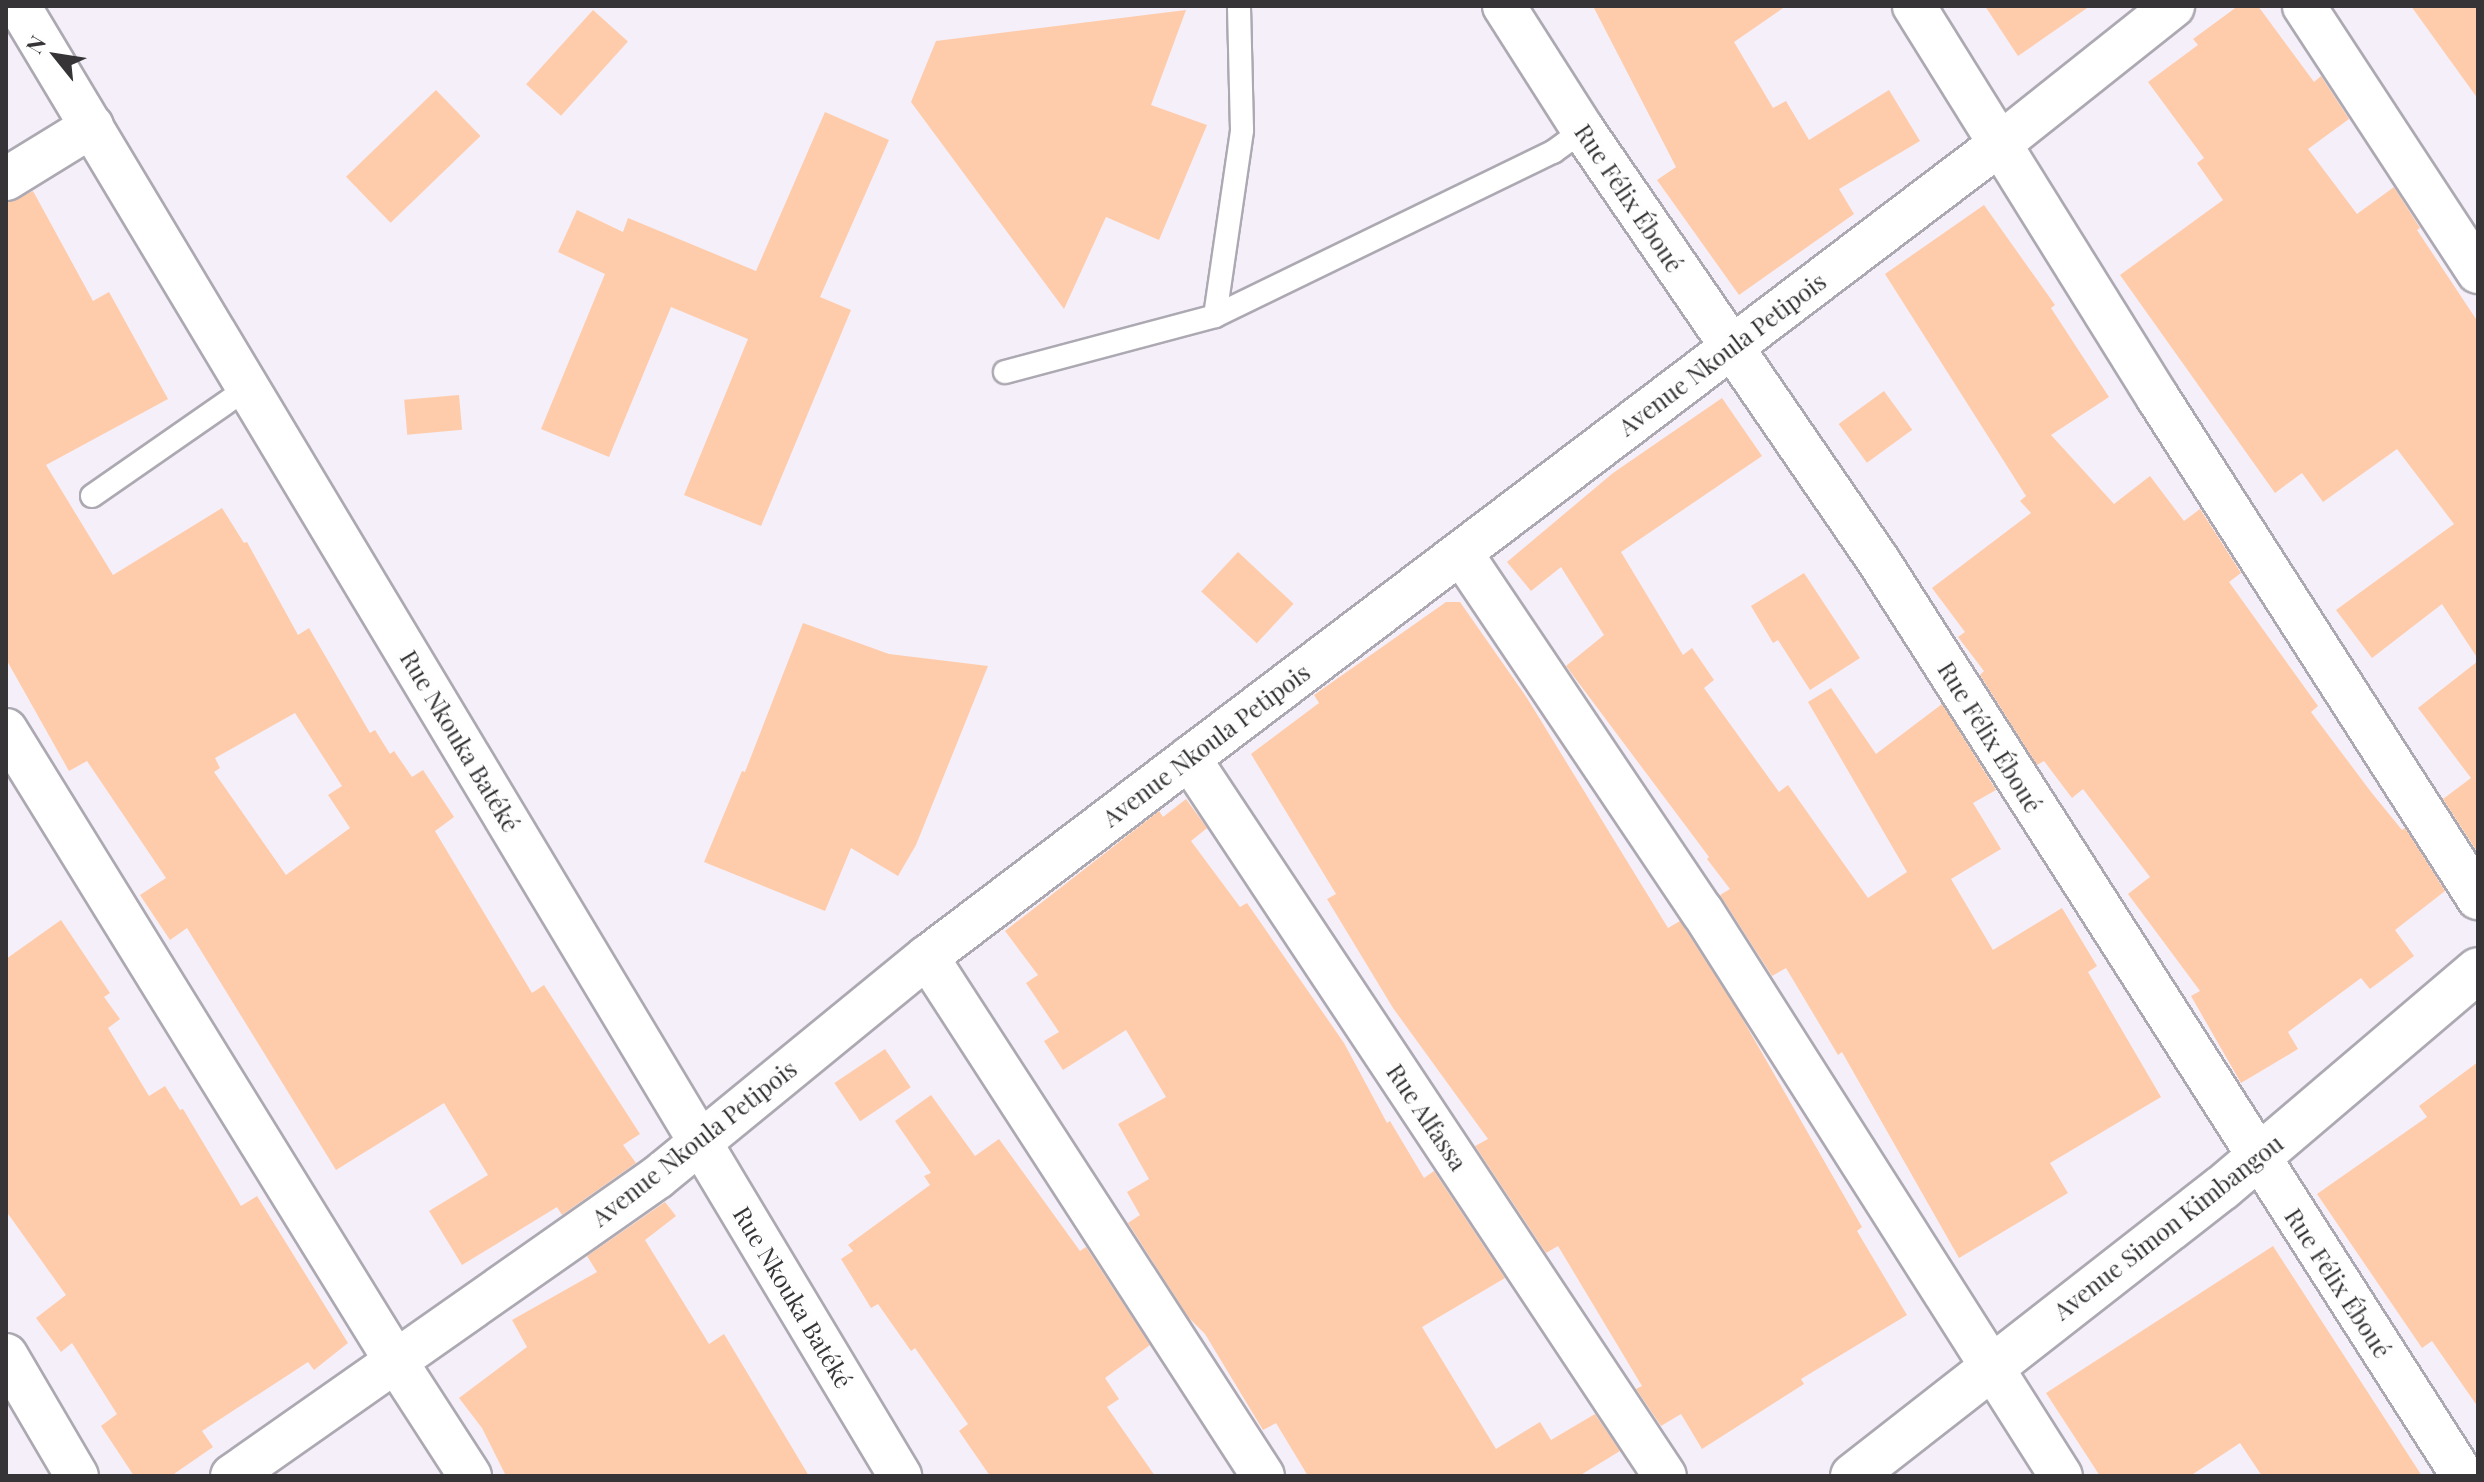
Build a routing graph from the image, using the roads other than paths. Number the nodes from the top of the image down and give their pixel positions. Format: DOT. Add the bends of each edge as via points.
graph roads {
  1 [pos="19,6"];
  2 [pos="1239,6"];
  3 [pos="1504,6"];
  4 [pos="1914,6"];
  5 [pos="2173,6"];
  6 [pos="2304,6"];
  7 [pos="92,126"];
  8 [pos="1583,130"];
  9 [pos="2001,143"];
  10 [pos="6,179"];
  11 [pos="2478,272"];
  12 [pos="1215,316"];
  13 [pos="1730,346"];
  14 [pos="1005,372"];
  15 [pos="249,387"];
  16 [pos="92,496"];
  17 [pos="1461,553"];
  18 [pos="6,730"];
  19 [pos="1189,758"];
  20 [pos="2478,898"];
  21 [pos="927,957"];
  22 [pos="2478,970"];
  23 [pos="700,1143"];
  24 [pos="2258,1159"];
  25 [pos="6,1355"];
  26 [pos="395,1360"];
  27 [pos="1991,1366"];
  28 [pos="77,1476"];
  29 [pos="232,1476"];
  30 [pos="470,1476"];
  31 [pos="900,1476"];
  32 [pos="1263,1476"];
  33 [pos="1665,1476"];
  34 [pos="1853,1476"];
  35 [pos="2061,1476"];
  36 [pos="2463,1476"];
  1 -- 7 [label="street, Rue Nkouka Batéké"];
  2 -- 12 [label="lane" via="1242,130"];
  3 -- 8 [label="street, Rue Félix Éboué"];
  4 -- 9 [label="street"];
  5 -- 9 [label="street, Avenue Nkoula Petipois"];
  6 -- 11 [label="street"];
  7 -- 10 [label="street"];
  7 -- 15 [label="street, Rue Nkouka Batéké"];
  8 -- 12 [label="lane" via="1553,152"];
  8 -- 13 [label="street, Rue Félix Éboué"];
  9 -- 13 [label="street, Avenue Nkoula Petipois"];
  9 -- 20 [label="street"];
  12 -- 14 [label="lane"];
  13 -- 17 [label="street, Avenue Nkoula Petipois"];
  13 -- 24 [label="street, Rue Félix Éboué" via="1878,560"];
  15 -- 16 [label="lane"];
  15 -- 23 [label="street, Rue Nkouka Batéké"];
  17 -- 19 [label="street, Avenue Nkoula Petipois"];
  17 -- 27 [label="street" via="1702,911"];
  18 -- 26 [label="street"];
  19 -- 21 [label="street, Avenue Nkoula Petipois"];
  19 -- 33 [label="street, Rue Alfassa"];
  21 -- 23 [label="street, Avenue Nkoula Petipois"];
  21 -- 32 [label="street"];
  22 -- 24 [label="street, Avenue Simon Kimbangou"];
  23 -- 26 [label="street, Avenue Nkoula Petipois"];
  23 -- 31 [label="street, Rue Nkouka Batéké"];
  24 -- 27 [label="street, Avenue Simon Kimbangou"];
  24 -- 36 [label="street, Rue Félix Éboué"];
  25 -- 28 [label="street"];
  26 -- 29 [label="street, Avenue Nkoula Petipois"];
  26 -- 30 [label="street"];
  27 -- 34 [label="street, Avenue Simon Kimbangou"];
  27 -- 35 [label="street"];
}
